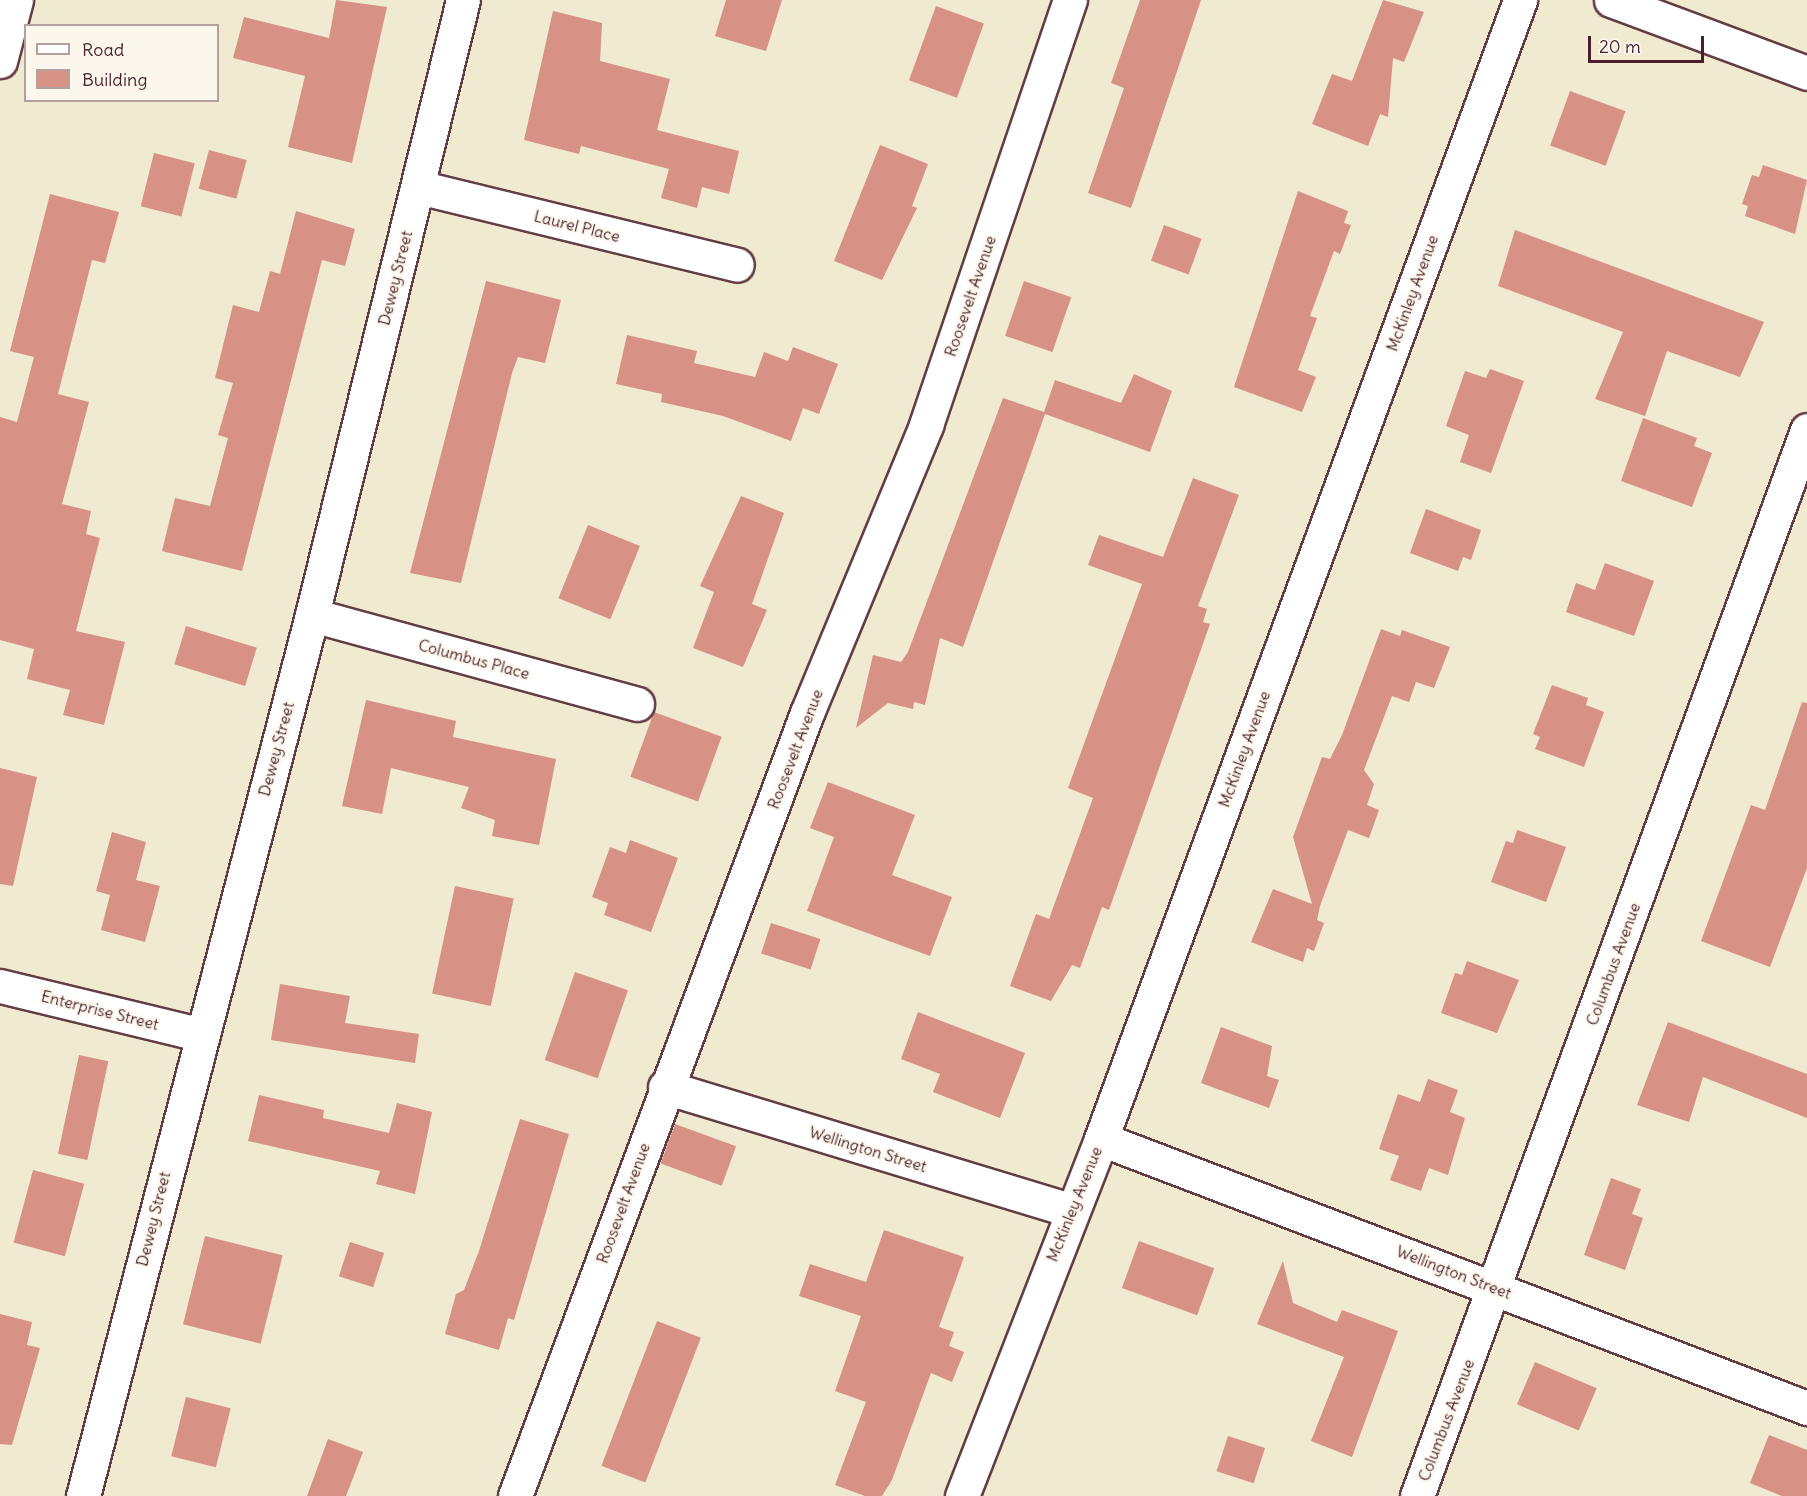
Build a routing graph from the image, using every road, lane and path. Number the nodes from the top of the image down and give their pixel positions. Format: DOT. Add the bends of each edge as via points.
graph roads {
  1 [pos="16,0"];
  2 [pos="463,0"];
  3 [pos="1070,0"];
  4 [pos="1520,0"];
  5 [pos="1611,0"];
  6 [pos="0,61"];
  7 [pos="1807,73"];
  8 [pos="418,187"];
  9 [pos="737,265"];
  10 [pos="1807,430"];
  11 [pos="312,615"];
  12 [pos="637,704"];
  13 [pos="0,986"];
  14 [pos="199,1034"];
  15 [pos="665,1087"];
  16 [pos="1101,1138"];
  17 [pos="1071,1210"];
  18 [pos="1496,1288"];
  19 [pos="1807,1408"];
  20 [pos="83,1496"];
  21 [pos="515,1496"];
  22 [pos="962,1496"];
  23 [pos="1417,1496"];
  1 -- 6 [label="street"];
  2 -- 8 [label="street, Dewey Street"];
  3 -- 15 [label="street, Roosevelt Avenue" via="926,425 807,714"];
  4 -- 16 [label="street, McKinley Avenue"];
  5 -- 7 [label="street"];
  8 -- 9 [label="street, Laurel Place"];
  8 -- 11 [label="street, Dewey Street"];
  10 -- 18 [label="street, Columbus Avenue"];
  11 -- 12 [label="street, Columbus Place"];
  11 -- 14 [label="street, Dewey Street"];
  13 -- 14 [label="street, Enterprise Street"];
  14 -- 20 [label="street, Dewey Street"];
  15 -- 17 [label="street, Wellington Street"];
  15 -- 21 [label="street, Roosevelt Avenue"];
  16 -- 17 [label="street, McKinley Avenue"];
  16 -- 18 [label="street, Wellington Street"];
  17 -- 22 [label="street, McKinley Avenue"];
  18 -- 19 [label="street, Wellington Street"];
  18 -- 23 [label="street, Columbus Avenue"];
}
